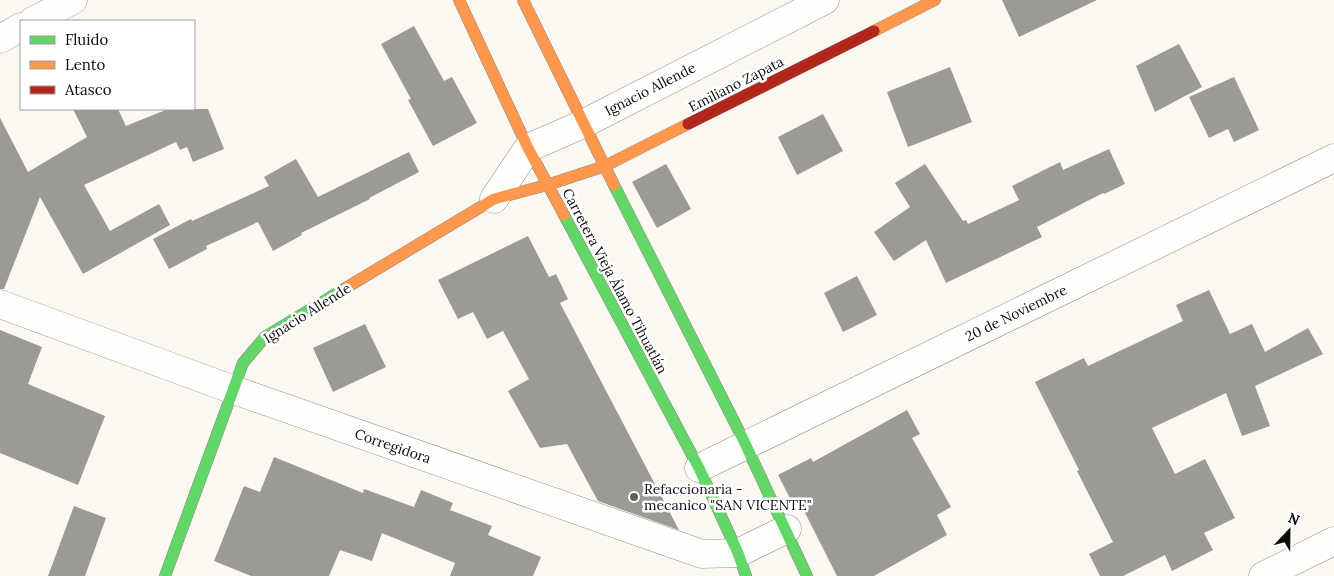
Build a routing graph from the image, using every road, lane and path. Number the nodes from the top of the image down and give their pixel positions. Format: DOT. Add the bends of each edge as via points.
graph roads {
  1 [pos="72,0"];
  2 [pos="459,0"];
  3 [pos="523,0"];
  4 [pos="825,0"];
  5 [pos="935,0"];
  6 [pos="35,20"];
  7 [pos="20,28"];
  8 [pos="0,39"];
  9 [pos="583,124"];
  10 [pos="528,148"];
  11 [pos="1334,158"];
  12 [pos="605,166"];
  13 [pos="547,185"];
  14 [pos="494,199"];
  15 [pos="0,304"];
  16 [pos="234,390"];
  17 [pos="746,444"];
  18 [pos="699,468"];
  19 [pos="788,529"];
  20 [pos="1334,541"];
  21 [pos="742,564"];
  22 [pos="165,576"];
  23 [pos="805,576"];
  24 [pos="1263,576"];
  1 -- 6 [label="street"];
  2 -- 10 [label="main road, Carretera Vieja Álamo Tihuatlán"];
  3 -- 9 [label="main road"];
  4 -- 9 [label="street, Ignacio Allende"];
  5 -- 12 [label="main road, Emiliano Zapata"];
  7 -- 8 [label="street"];
  9 -- 10 [label="street, Ignacio Allende"];
  9 -- 12 [label="main road"];
  10 -- 13 [label="main road, Carretera Vieja Álamo Tihuatlán"];
  10 -- 14 [label="street, Ignacio Allende"];
  11 -- 17 [label="street, 20 de Noviembre"];
  12 -- 13 [label="main road, Emiliano Zapata"];
  12 -- 17 [label="main road"];
  13 -- 14 [label="main road, Ignacio Allende"];
  13 -- 18 [label="main road, Carretera Vieja Álamo Tihuatlán"];
  14 -- 16 [label="main road, Ignacio Allende" via="264,336 243,363"];
  15 -- 16 [label="street, Corregidora"];
  16 -- 21 [label="street, Corregidora" via="702,554"];
  16 -- 22 [label="main road, Ignacio Allende"];
  17 -- 18 [label="street, 20 de Noviembre"];
  17 -- 19 [label="main road"];
  18 -- 21 [label="main road, Carretera Vieja Álamo Tihuatlán"];
  19 -- 21 [label="street, Corregidora"];
  19 -- 23 [label="main road"];
  20 -- 24 [label="street"];
}
